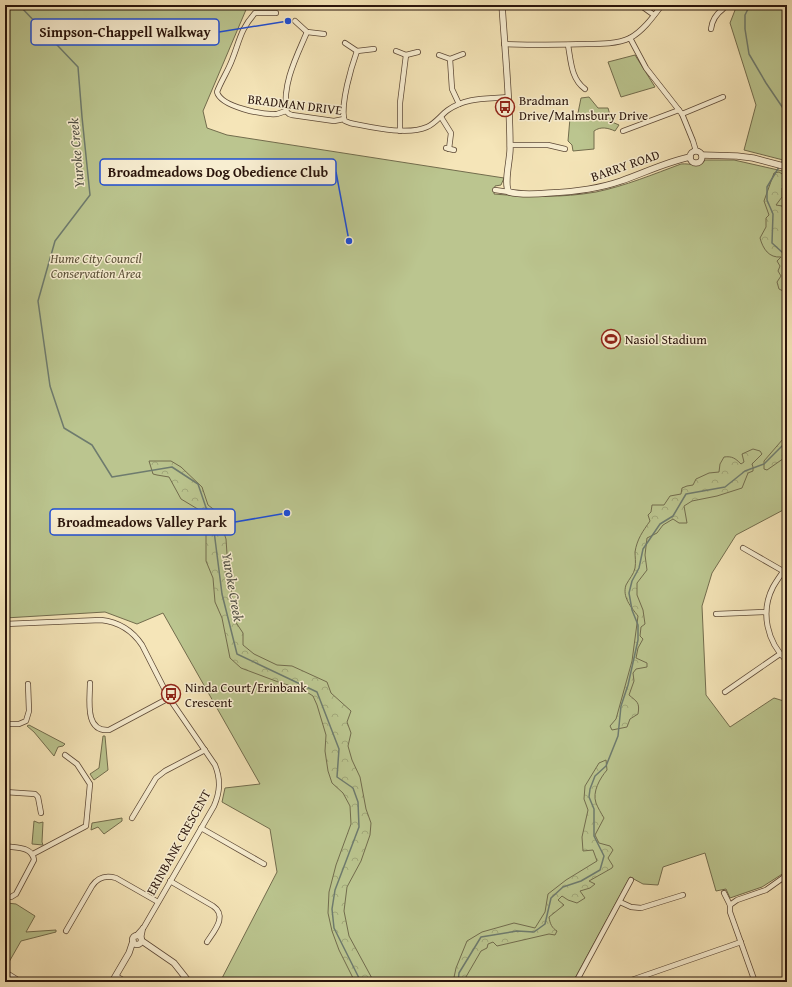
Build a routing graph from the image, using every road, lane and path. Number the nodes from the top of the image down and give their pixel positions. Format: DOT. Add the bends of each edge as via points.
graph roads {
  1 [pos="502,5"];
  2 [pos="640,5"];
  3 [pos="662,5"];
  4 [pos="717,5"];
  5 [pos="276,13"];
  6 [pos="654,16"];
  7 [pos="295,21"];
  8 [pos="711,29"];
  9 [pos="307,32"];
  10 [pos="324,34"];
  11 [pos="630,38"];
  12 [pos="345,43"];
  13 [pos="504,44"];
  14 [pos="568,45"];
  15 [pos="374,49"];
  16 [pos="357,51"];
  17 [pos="396,51"];
  18 [pos="418,52"];
  19 [pos="463,54"];
  20 [pos="406,55"];
  21 [pos="439,55"];
  22 [pos="450,59"];
  23 [pos="585,89"];
  24 [pos="508,97"];
  25 [pos="723,97"];
  26 [pos="459,104"];
  27 [pos="286,111"];
  28 [pos="681,112"];
  29 [pos="441,117"];
  30 [pos="344,119"];
  31 [pos="400,131"];
  32 [pos="623,131"];
  33 [pos="510,145"];
  34 [pos="450,149"];
  35 [pos="565,149"];
  36 [pos="696,151"];
  37 [pos="702,155"];
  38 [pos="690,157"];
  39 [pos="787,167"];
  40 [pos="495,190"];
  41 [pos="509,192"];
  42 [pos="743,548"];
  43 [pos="787,566"];
  44 [pos="784,571"];
  45 [pos="766,612"];
  46 [pos="716,614"];
  47 [pos="5,624"];
  48 [pos="780,654"];
  49 [pos="787,661"];
  50 [pos="90,683"];
  51 [pos="28,684"];
  52 [pos="725,692"];
  53 [pos="169,698"];
  54 [pos="5,724"];
  55 [pos="205,750"];
  56 [pos="65,755"];
  57 [pos="5,792"];
  58 [pos="41,813"];
  59 [pos="132,818"];
  60 [pos="201,828"];
  61 [pos="5,846"];
  62 [pos="33,854"];
  63 [pos="264,864"];
  64 [pos="787,875"];
  65 [pos="631,880"];
  66 [pos="170,881"];
  67 [pos="724,893"];
  68 [pos="683,895"];
  69 [pos="5,897"];
  70 [pos="158,902"];
  71 [pos="620,902"];
  72 [pos="730,905"];
  73 [pos="66,931"];
  74 [pos="138,941"];
  75 [pos="207,942"];
  76 [pos="741,942"];
  77 [pos="5,972"];
  78 [pos="116,976"];
  79 [pos="639,980"];
  80 [pos="21,982"];
  81 [pos="112,982"];
  82 [pos="126,982"];
  83 [pos="189,982"];
  84 [pos="576,982"];
  85 [pos="626,982"];
  86 [pos="755,982"];
  1 -- 13 [label="street"];
  2 -- 6 [label="street"];
  3 -- 6 [label="street"];
  4 -- 8 [label="street" via="723,9 718,13"];
  5 -- 27 [label="street, BRADMAN DRIVE" via="254,10 241,33 218,94 222,99 240,108 277,114"];
  6 -- 11 [label="street"];
  7 -- 9 [label="street"];
  9 -- 10 [label="street"];
  9 -- 27 [label="street" via="285,92"];
  11 -- 14 [label="street" via="604,44"];
  11 -- 28 [label="street" via="646,68"];
  12 -- 16 [label="street"];
  13 -- 14 [label="street"];
  13 -- 24 [label="street"];
  14 -- 23 [label="street" via="573,75"];
  15 -- 16 [label="street"];
  16 -- 30 [label="street" via="350,73"];
  17 -- 20 [label="street"];
  18 -- 20 [label="street"];
  19 -- 22 [label="street"];
  20 -- 31 [label="street" via="400,103"];
  21 -- 22 [label="street"];
  22 -- 26 [label="street" via="452,88"];
  24 -- 26 [label="street, BRADMAN DRIVE" via="477,99"];
  24 -- 33 [label="street"];
  25 -- 28 [label="street"];
  26 -- 29 [label="street, BRADMAN DRIVE"];
  27 -- 30 [label="street, BRADMAN DRIVE" via="292,115 334,121"];
  28 -- 32 [label="street"];
  28 -- 36 [label="street"];
  29 -- 31 [label="street, BRADMAN DRIVE" via="426,128"];
  29 -- 34 [label="street" via="451,133"];
  30 -- 31 [label="street, BRADMAN DRIVE" via="350,123"];
  33 -- 35 [label="street" via="548,145"];
  33 -- 41 [label="street" via="507,186"];
  36 -- 37 [label="street"];
  36 -- 38 [label="street"];
  37 -- 38 [label="street" via="702,161 697,163"];
  37 -- 39 [label="street" via="737,156"];
  38 -- 41 [label="street, BARRY ROAD" via="674,160 596,188 575,192"];
  40 -- 41 [label="street, BARRY ROAD"];
  42 -- 44 [label="street"];
  43 -- 44 [label="street"];
  44 -- 45 [label="street" via="773,588"];
  45 -- 46 [label="street"];
  45 -- 48 [label="street" via="768,631"];
  47 -- 53 [label="street, ERINBANK CRESCENT" via="101,620 118,624 132,633 142,644"];
  48 -- 49 [label="street"];
  48 -- 52 [label="street"];
  50 -- 53 [label="street" via="91,717 94,725 100,730 109,730"];
  51 -- 54 [label="street" via="29,711 26,721"];
  53 -- 55 [label="street, ERINBANK CRESCENT"];
  55 -- 59 [label="street" via="156,778"];
  55 -- 60 [label="street, ERINBANK CRESCENT" via="215,765 219,786 214,806"];
  56 -- 62 [label="street" via="77,764 90,784 86,826"];
  57 -- 58 [label="street" via="35,794"];
  60 -- 63 [label="street"];
  60 -- 66 [label="street, ERINBANK CRESCENT"];
  61 -- 62 [label="street" via="26,849"];
  62 -- 69 [label="street" via="34,862 16,894"];
  64 -- 72 [label="street" via="766,890"];
  65 -- 71 [label="street"];
  66 -- 70 [label="street, ERINBANK CRESCENT"];
  66 -- 75 [label="street" via="219,911 220,919"];
  67 -- 72 [label="street"];
  68 -- 71 [label="street" via="642,908"];
  70 -- 73 [label="street" via="116,878 101,878 94,882"];
  70 -- 74 [label="street, ERINBANK CRESCENT"];
  71 -- 84 [label="street"];
  72 -- 76 [label="street"];
  74 -- 78 [label="street, ERINBANK CRESCENT"];
  74 -- 83 [label="street" via="174,963"];
  76 -- 79 [label="street"];
  76 -- 86 [label="street"];
  77 -- 80 [label="street"];
  78 -- 81 [label="street, ERINBANK CRESCENT"];
  78 -- 82 [label="street"];
  79 -- 85 [label="street"];
}
